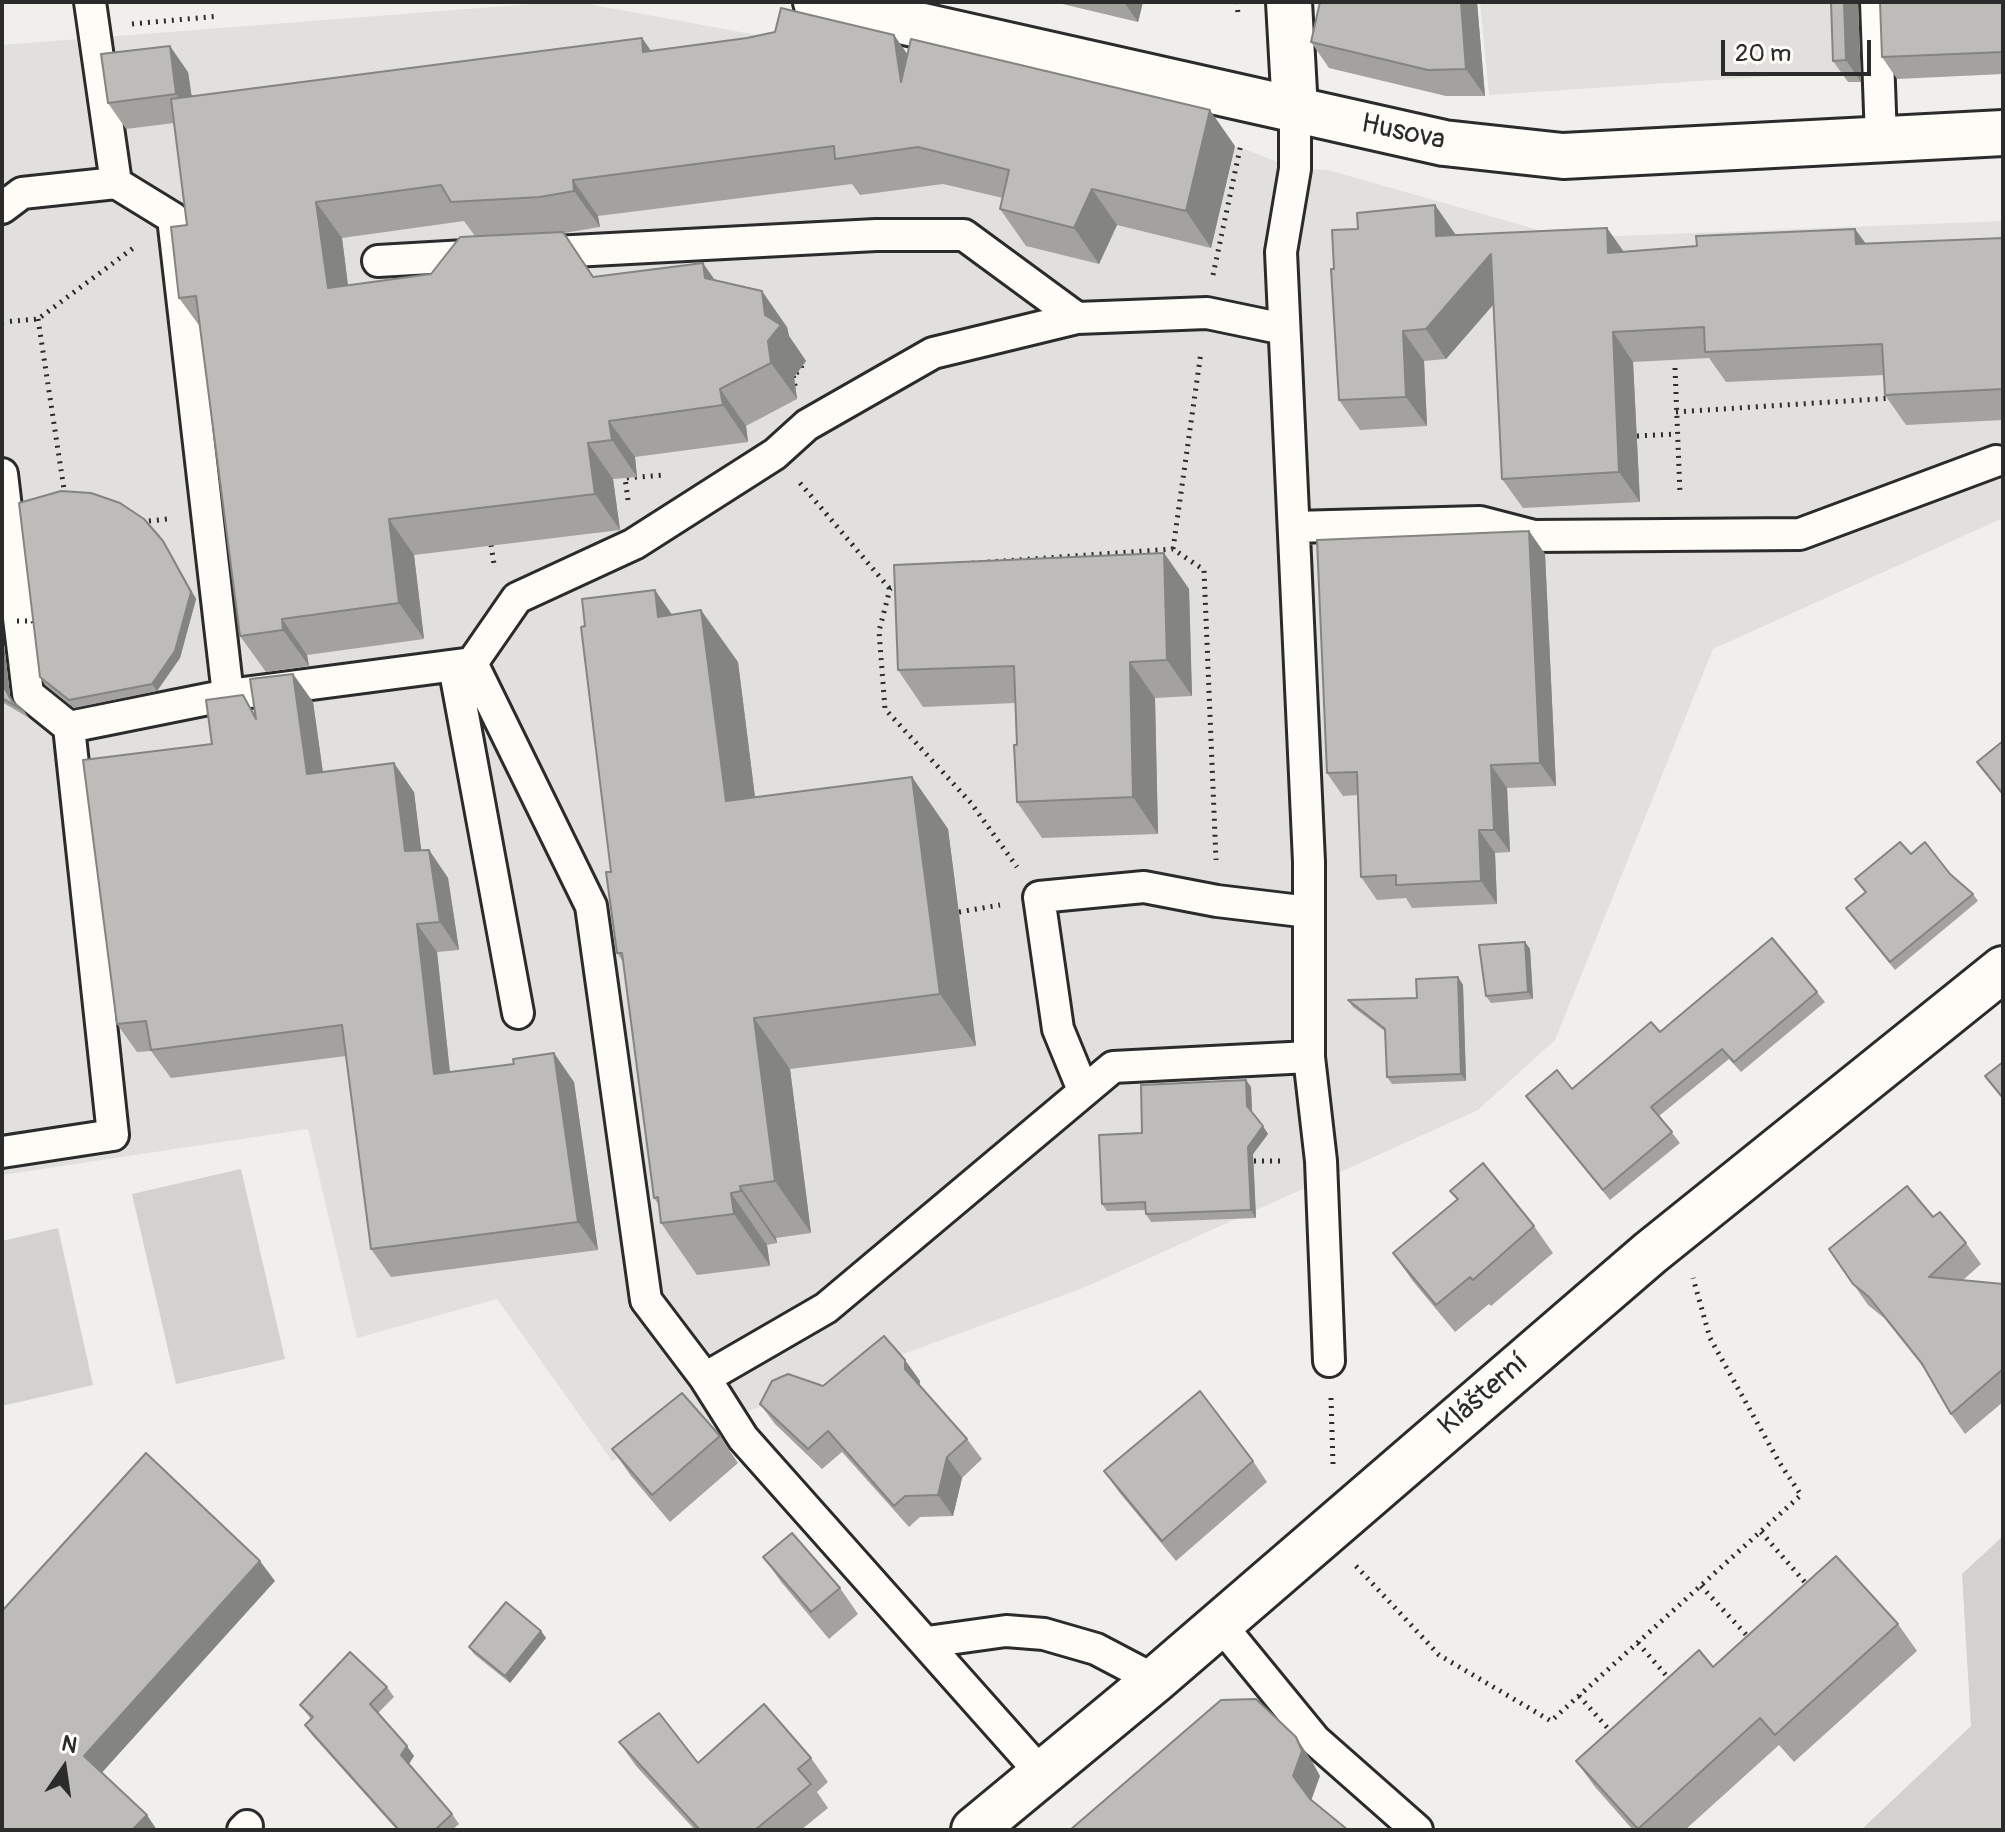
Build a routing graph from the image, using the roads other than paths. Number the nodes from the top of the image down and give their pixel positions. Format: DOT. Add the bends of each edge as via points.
graph roads {
  1 [pos="816,2"];
  2 [pos="1289,2"];
  3 [pos="1876,2"];
  4 [pos="92,14"];
  5 [pos="1295,110"];
  6 [pos="2003,133"];
  7 [pos="1881,139"];
  8 [pos="116,183"];
  9 [pos="2,208"];
  10 [pos="378,261"];
  11 [pos="1077,318"];
  12 [pos="1284,329"];
  13 [pos="1996,461"];
  14 [pos="2,474"];
  15 [pos="1294,527"];
  16 [pos="463,664"];
  17 [pos="15,695"];
  18 [pos="228,695"];
  19 [pos="69,727"];
  20 [pos="1309,912"];
  21 [pos="2003,969"];
  22 [pos="518,1013"];
  23 [pos="1309,1057"];
  24 [pos="1083,1090"];
  25 [pos="2,1152"];
  26 [pos="1329,1361"];
  27 [pos="705,1378"];
  28 [pos="1220,1624"];
  29 [pos="927,1642"];
  30 [pos="1155,1680"];
  31 [pos="1041,1773"];
  32 [pos="974,1830"];
  33 [pos="1417,1830"];
  1 -- 5 [label="street, Husova"];
  2 -- 5 [label="street"];
  3 -- 7 [label="lane"];
  4 -- 8 [label="lane"];
  5 -- 7 [label="street, Husova" via="1444,143 1563,156"];
  5 -- 12 [label="lane" via="1295,169 1281,252"];
  6 -- 7 [label="street, Husova"];
  8 -- 9 [label="lane" via="22,193"];
  8 -- 18 [label="lane" via="173,218"];
  10 -- 11 [label="lane" via="964,235"];
  11 -- 12 [label="lane" via="1207,313"];
  11 -- 16 [label="lane" via="933,353 807,425 775,454 634,544 517,598"];
  12 -- 15 [label="lane"];
  13 -- 15 [label="lane" via="1800,534 1534,536 1480,522"];
  14 -- 17 [label="lane"];
  15 -- 20 [label="lane"];
  16 -- 18 [label="lane"];
  16 -- 22 [label="lane"];
  16 -- 27 [label="lane" via="591,906 646,1300"];
  17 -- 19 [label="lane"];
  18 -- 19 [label="lane"];
  19 -- 25 [label="lane" via="113,1135"];
  20 -- 23 [label="lane"];
  20 -- 24 [label="lane" via="1144,887 1039,897 1058,1029"];
  21 -- 28 [label="street, Klášterní" via="1650,1253"];
  23 -- 24 [label="lane" via="1113,1067"];
  23 -- 26 [label="lane" via="1321,1161"];
  24 -- 27 [label="lane" via="826,1308"];
  27 -- 29 [label="lane" via="743,1438"];
  28 -- 30 [label="street, Klášterní"];
  28 -- 33 [label="lane" via="1315,1740"];
  29 -- 30 [label="lane" via="1006,1631 1044,1634 1096,1649"];
  29 -- 31 [label="lane"];
  30 -- 31 [label="street, Klášterní"];
  31 -- 32 [label="street, Klášterní"];
}
